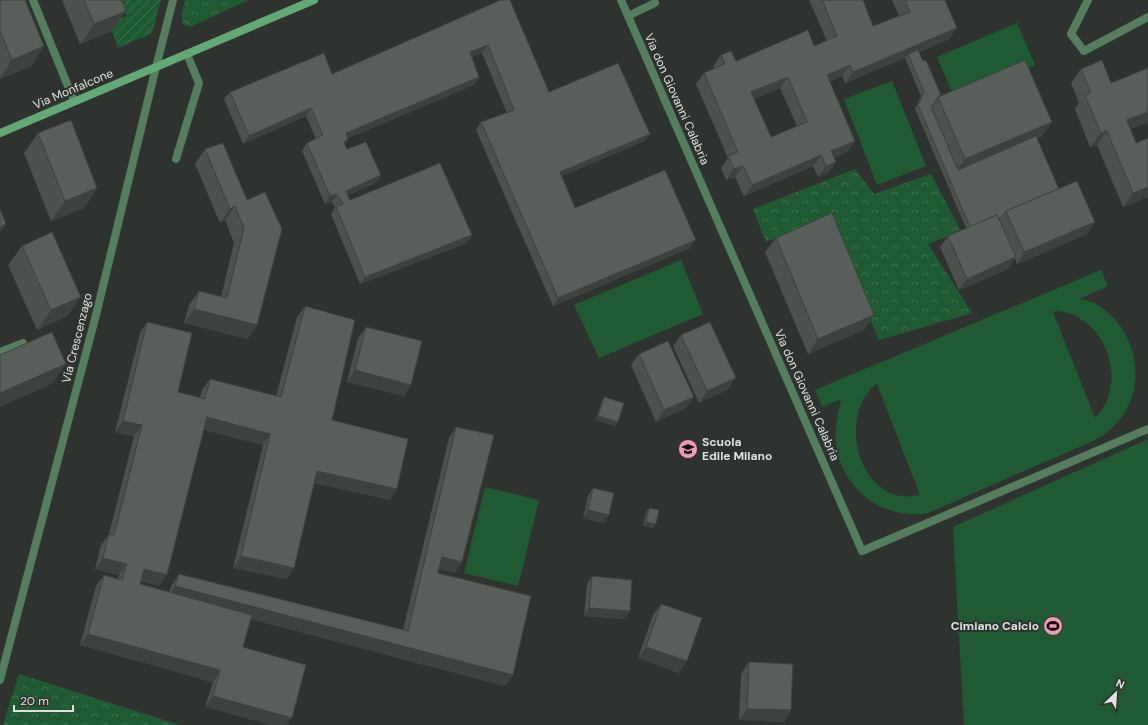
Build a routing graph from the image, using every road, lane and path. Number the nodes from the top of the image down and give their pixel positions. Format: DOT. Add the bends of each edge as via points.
graph roads {
  1 [pos="33,0"];
  2 [pos="173,0"];
  3 [pos="314,0"];
  4 [pos="621,0"];
  5 [pos="1088,0"];
  6 [pos="655,3"];
  7 [pos="628,16"];
  8 [pos="1148,17"];
  9 [pos="187,54"];
  10 [pos="156,67"];
  11 [pos="74,101"];
  12 [pos="0,133"];
  13 [pos="176,159"];
  14 [pos="23,343"];
  15 [pos="0,352"];
  16 [pos="1148,429"];
  17 [pos="0,680"];
  1 -- 11 [label="street"];
  2 -- 10 [label="street, Via Crescenzago"];
  3 -- 9 [label="street"];
  4 -- 7 [label="street, Via don Giovanni Calabria"];
  5 -- 8 [label="street" via="1071,34 1084,51"];
  6 -- 7 [label="street"];
  7 -- 16 [label="street, Via don Giovanni Calabria" via="862,551"];
  9 -- 10 [label="street"];
  9 -- 13 [label="street" via="199,82"];
  10 -- 11 [label="street, Via Monfalcone"];
  10 -- 17 [label="street, Via Crescenzago" via="96,315"];
  11 -- 12 [label="street, Via Monfalcone"];
  14 -- 15 [label="street"];
}
